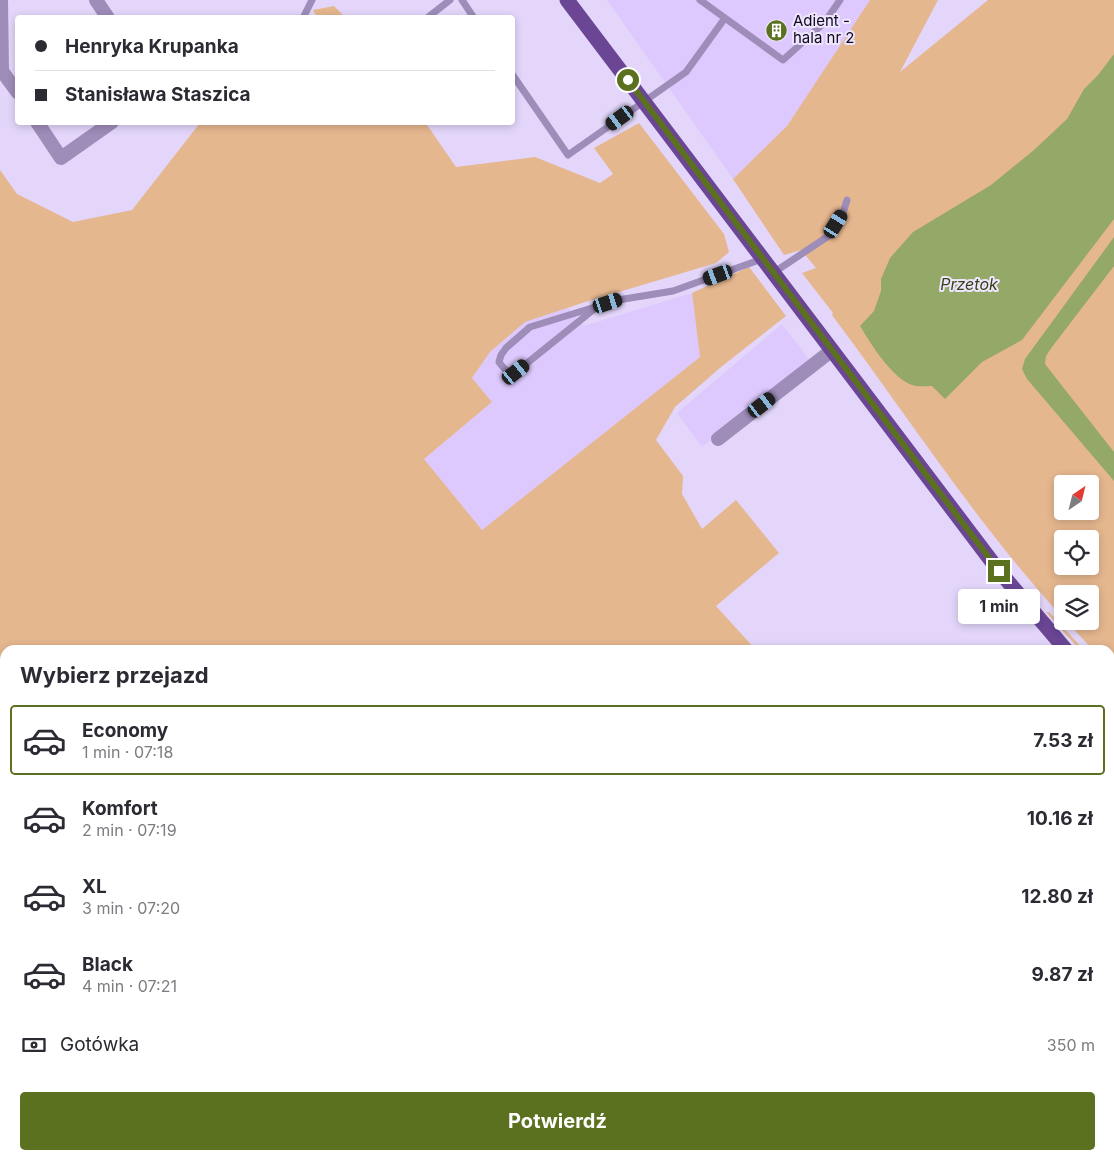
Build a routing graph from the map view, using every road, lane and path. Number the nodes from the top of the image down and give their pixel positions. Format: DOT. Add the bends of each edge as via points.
graph roads {
  1 [pos="1,0"];
  2 [pos="96,0"];
  3 [pos="312,0"];
  4 [pos="450,0"];
  5 [pos="462,0"];
  6 [pos="700,0"];
  7 [pos="840,0"];
  8 [pos="568,1"];
  9 [pos="106,15"];
  10 [pos="304,15"];
  11 [pos="431,15"];
  12 [pos="472,15"];
  13 [pos="725,18"];
  14 [pos="515,78"];
  15 [pos="15,89"];
  16 [pos="643,102"];
  17 [pos="39,125"];
  18 [pos="108,125"];
  19 [pos="847,200"];
  20 [pos="762,259"];
  21 [pos="773,273"];
  22 [pos="598,306"];
  23 [pos="831,351"];
  24 [pos="718,439"];
  25 [pos="1062,645"];
  1 -- 15 [label="street" via="2,71"];
  2 -- 9 [label="street"];
  3 -- 10 [label="lane"];
  4 -- 11 [label="lane"];
  5 -- 12 [label="lane"];
  6 -- 13 [label="lane"];
  7 -- 13 [label="lane" via="825,22 783,60"];
  8 -- 16 [label="main road"];
  13 -- 16 [label="lane" via="686,72"];
  14 -- 16 [label="lane" via="568,155"];
  16 -- 20 [label="main road"];
  17 -- 18 [label="street" via="61,158"];
  19 -- 21 [label="lane" via="830,235"];
  20 -- 21 [label="main road"];
  20 -- 22 [label="lane" via="673,291"];
  21 -- 23 [label="main road"];
  22 -- 22 [label="lane" via="516,372 510,373 499,362 506,348 530,327"];
  23 -- 24 [label="street"];
  23 -- 25 [label="main road" via="1014,590"];
}
